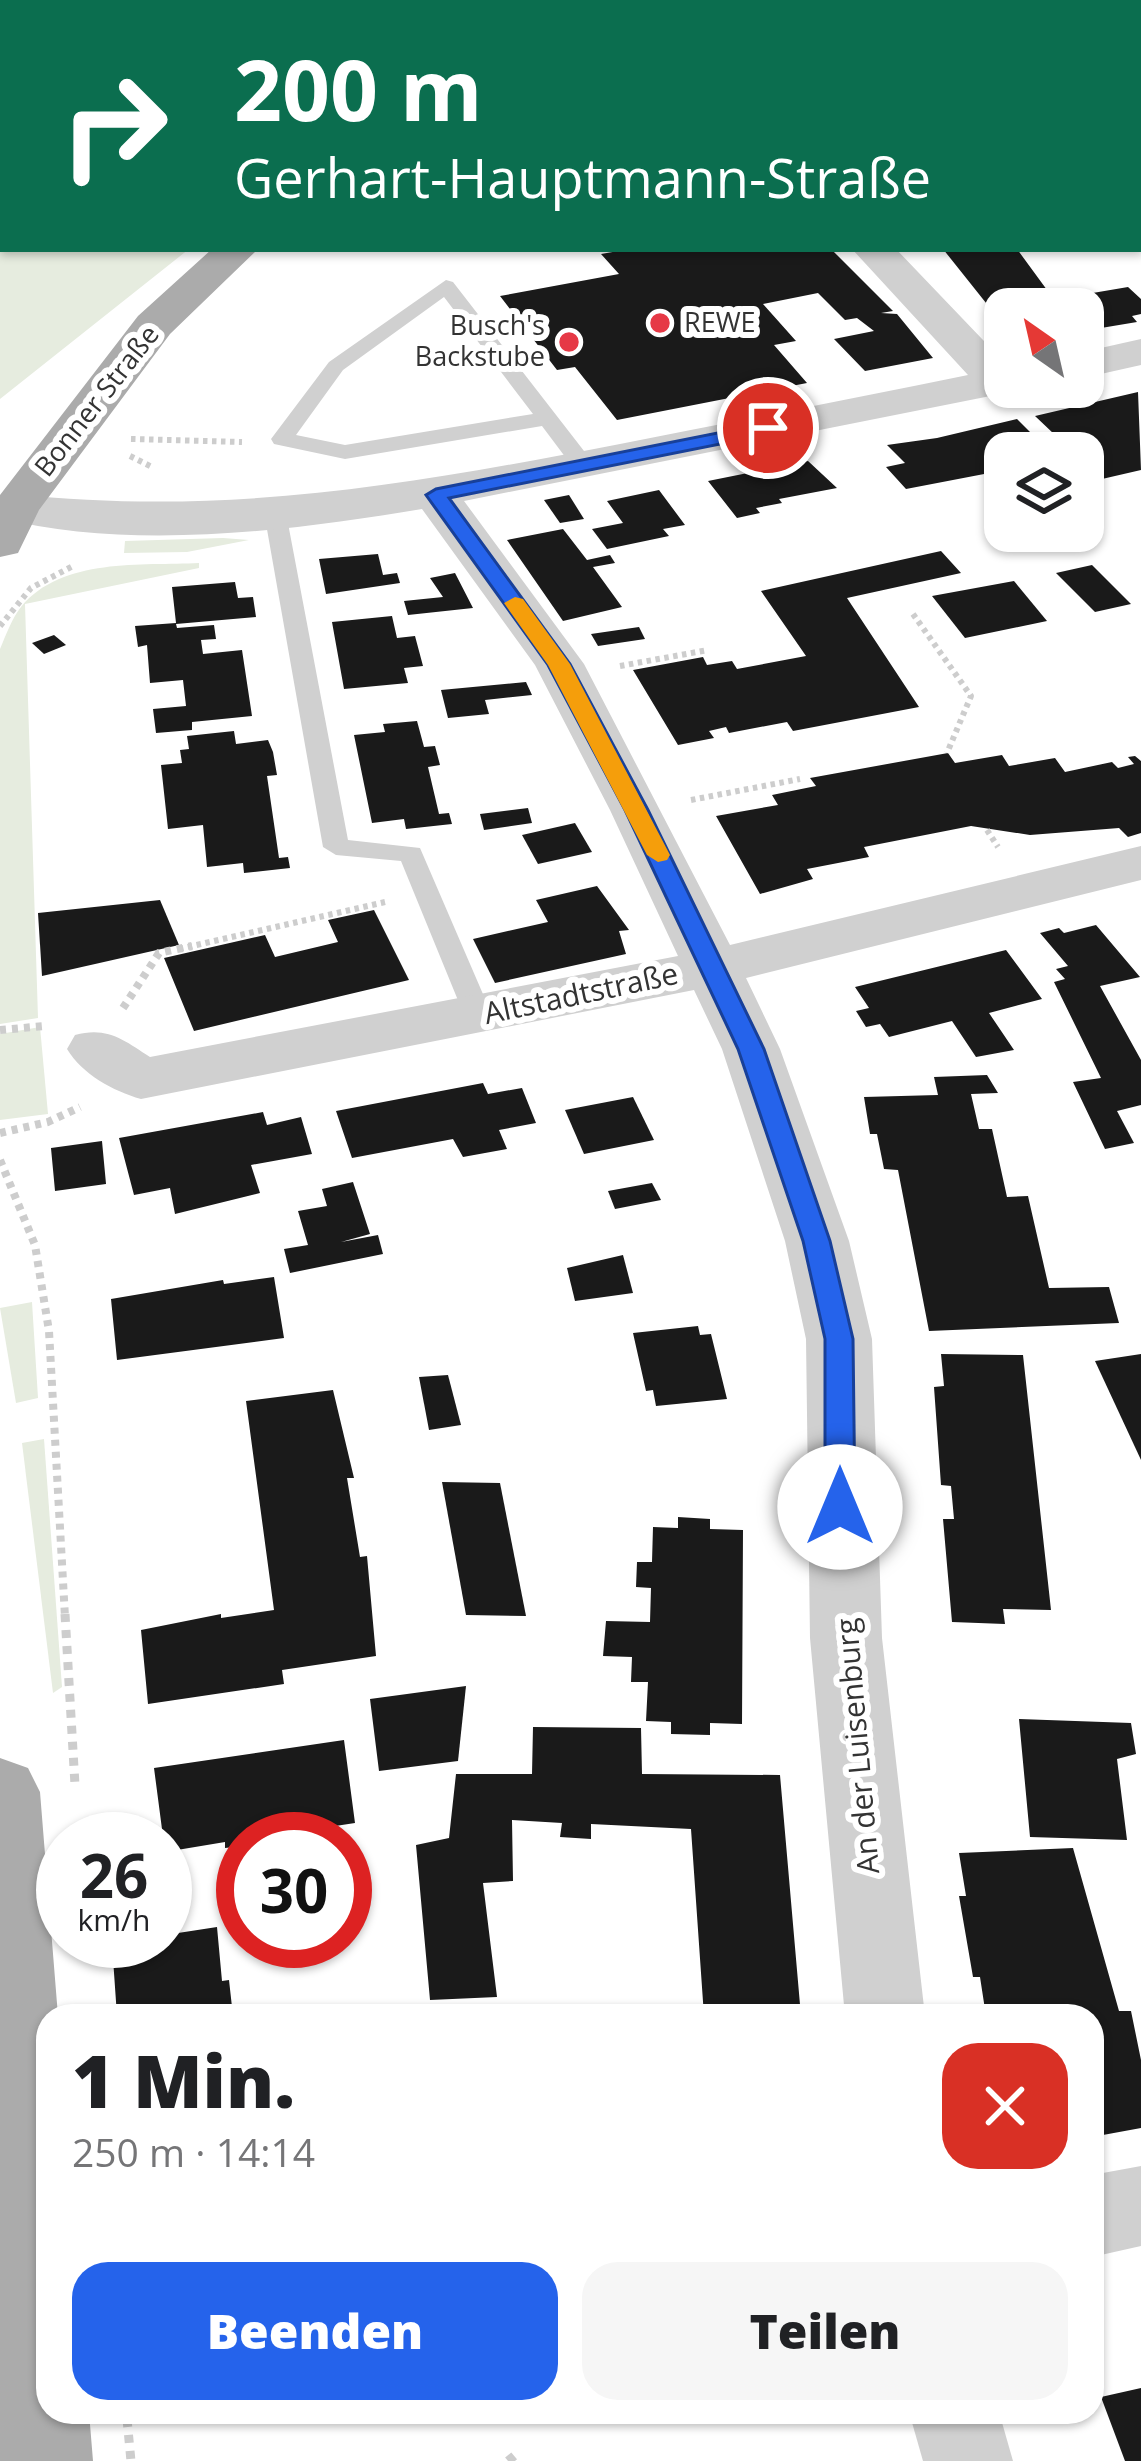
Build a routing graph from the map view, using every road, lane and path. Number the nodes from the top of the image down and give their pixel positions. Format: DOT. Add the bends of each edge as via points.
graph roads {
  1 [pos="234,252"];
  2 [pos="876,252"];
  3 [pos="1141,352"];
  4 [pos="1104,360"];
  5 [pos="984,363"];
  6 [pos="984,386"];
  7 [pos="544,419"];
  8 [pos="134,439"];
  9 [pos="282,439"];
  10 [pos="583,465"];
  11 [pos="436,495"];
  12 [pos="276,518"];
  13 [pos="5,522"];
  14 [pos="87,562"];
  15 [pos="913,614"];
  16 [pos="0,626"];
  17 [pos="708,650"];
  18 [pos="565,676"];
  19 [pos="947,753"];
  20 [pos="800,779"];
  21 [pos="637,810"];
  22 [pos="1141,862"];
  23 [pos="427,892"];
  24 [pos="713,967"];
  25 [pos="478,1015"];
  26 [pos="40,1024"];
  27 [pos="0,1030"];
  28 [pos="96,1048"];
  29 [pos="28,1127"];
  30 [pos="0,1133"];
  31 [pos="0,1160"];
  32 [pos="38,1797"];
  33 [pos="40,2004"];
  34 [pos="884,2004"];
  35 [pos="1141,2206"];
  36 [pos="1104,2214"];
  37 [pos="46,2424"];
  38 [pos="127,2424"];
  39 [pos="957,2424"];
  40 [pos="520,2451"];
  41 [pos="46,2461"];
  42 [pos="131,2461"];
  43 [pos="508,2461"];
  44 [pos="968,2461"];
  1 -- 13 [label="main road, Bonner Straße" via="154,325"];
  2 -- 5 [label="street"];
  3 -- 4 [label="street"];
  6 -- 10 [label="street"];
  7 -- 9 [label="lane" via="345,452"];
  7 -- 9 [label="lane" via="446,286 336,366"];
  7 -- 10 [label="lane"];
  8 -- 9 [label="path"];
  10 -- 11 [label="street"];
  11 -- 12 [label="street"];
  11 -- 18 [label="street, An der Luisenburg"];
  12 -- 13 [label="street"];
  12 -- 23 [label="lane" via="336,847 411,854"];
  14 -- 16 [label="path" via="25,591"];
  15 -- 19 [label="path" via="971,695"];
  17 -- 18 [label="path"];
  18 -- 21 [label="street, An der Luisenburg"];
  20 -- 21 [label="path"];
  21 -- 24 [label="street, An der Luisenburg"];
  22 -- 24 [label="street, Altstadtstraße"];
  23 -- 25 [label="lane"];
  23 -- 28 [label="path" via="159,953"];
  24 -- 25 [label="street, Altstadtstraße"];
  24 -- 34 [label="street, An der Luisenburg" via="751,1049 817,1241 839,1339 846,1638"];
  25 -- 28 [label="street, Altstadtstraße" via="141,1079"];
  26 -- 27 [label="path"];
  29 -- 30 [label="path"];
  31 -- 32 [label="path" via="35,1245 49,1330"];
  32 -- 33 [label="main road"];
  35 -- 36 [label="street"];
  37 -- 41 [label="main road"];
  38 -- 42 [label="path"];
  39 -- 44 [label="street"];
  40 -- 43 [label="path"];
}
